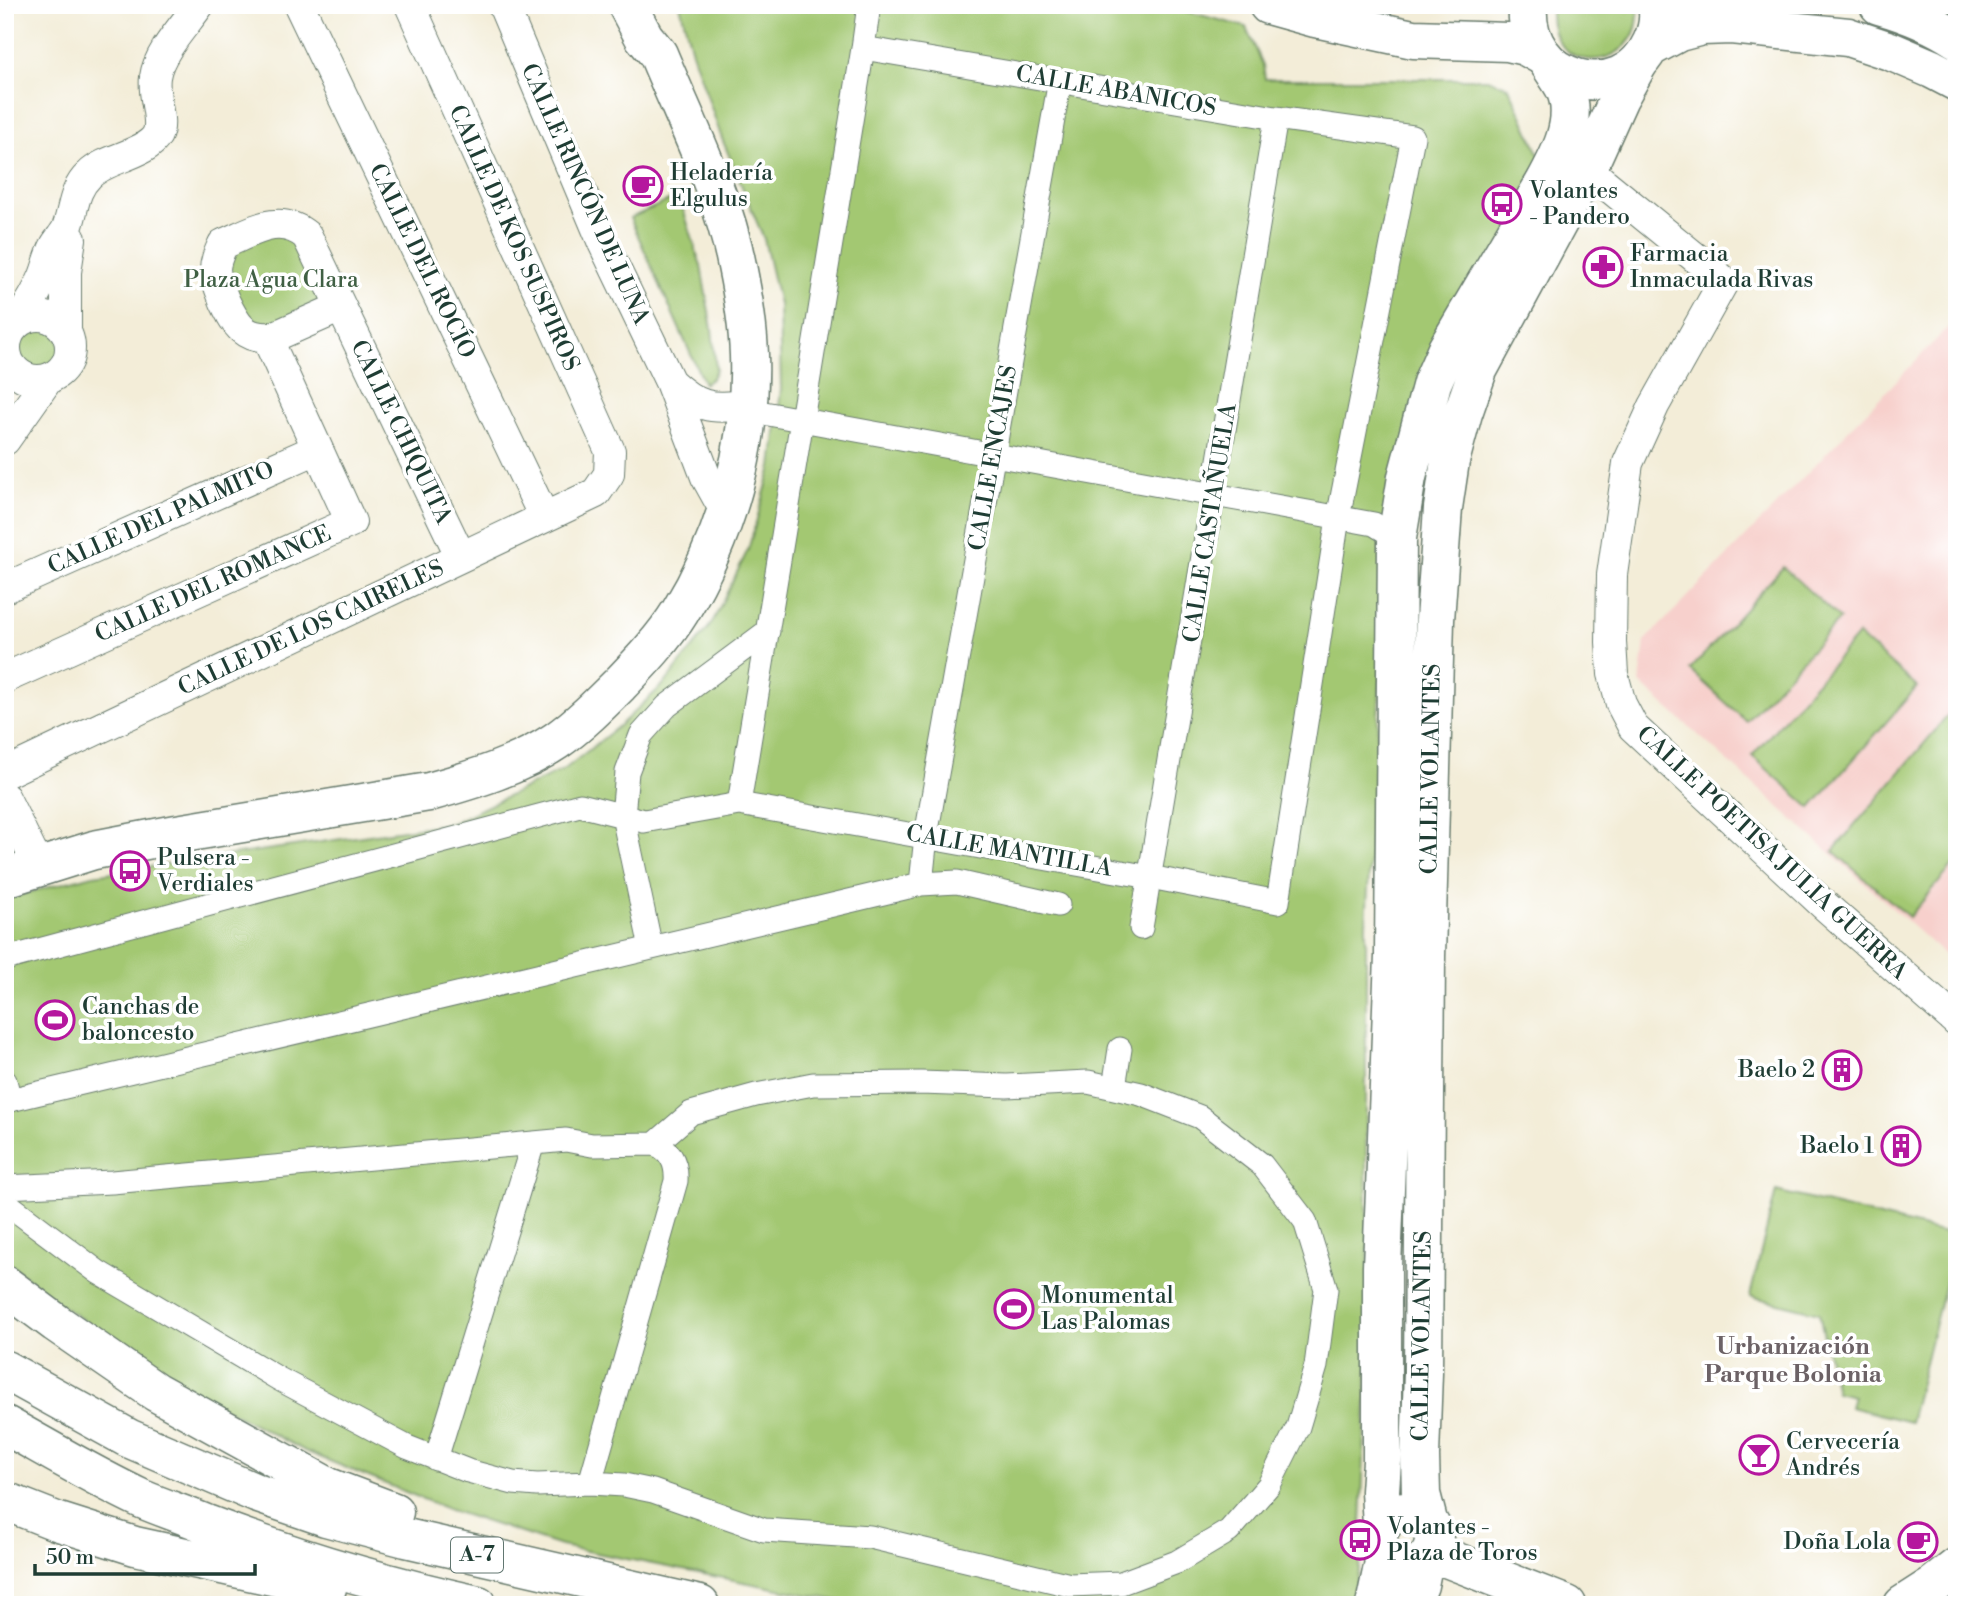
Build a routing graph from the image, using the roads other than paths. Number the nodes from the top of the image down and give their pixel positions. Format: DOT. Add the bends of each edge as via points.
graph roads {
  1 [pos="199,5"];
  2 [pos="299,5"];
  3 [pos="410,5"];
  4 [pos="503,5"];
  5 [pos="628,5"];
  6 [pos="655,5"];
  7 [pos="869,5"];
  8 [pos="1268,5"];
  9 [pos="1528,5"];
  10 [pos="1657,5"];
  11 [pos="1877,5"];
  12 [pos="1945,5"];
  13 [pos="1731,25"];
  14 [pos="1957,29"];
  15 [pos="1957,39"];
  16 [pos="863,48"];
  17 [pos="658,54"];
  18 [pos="1644,55"];
  19 [pos="1545,60"];
  20 [pos="1060,80"];
  21 [pos="1957,82"];
  22 [pos="1276,118"];
  23 [pos="1572,165"];
  24 [pos="66,229"];
  25 [pos="341,307"];
  26 [pos="18,323"];
  27 [pos="66,332"];
  28 [pos="267,338"];
  29 [pos="5,353"];
  30 [pos="48,379"];
  31 [pos="670,382"];
  32 [pos="747,407"];
  33 [pos="802,420"];
  34 [pos="5,440"];
  35 [pos="317,449"];
  36 [pos="993,455"];
  37 [pos="609,474"];
  38 [pos="1214,495"];
  39 [pos="726,513"];
  40 [pos="544,517"];
  41 [pos="1338,518"];
  42 [pos="1397,538"];
  43 [pos="1440,551"];
  44 [pos="461,557"];
  45 [pos="5,588"];
  46 [pos="768,631"];
  47 [pos="5,678"];
  48 [pos="5,773"];
  49 [pos="5,798"];
  50 [pos="739,804"];
  51 [pos="623,816"];
  52 [pos="926,836"];
  53 [pos="22,872"];
  54 [pos="1150,877"];
  55 [pos="921,884"];
  56 [pos="1058,905"];
  57 [pos="1411,907"];
  58 [pos="1141,928"];
  59 [pos="651,948"];
  60 [pos="5,959"];
  61 [pos="1957,1022"];
  62 [pos="1120,1049"];
  63 [pos="5,1082"];
  64 [pos="1114,1087"];
  65 [pos="533,1143"];
  66 [pos="654,1144"];
  67 [pos="5,1187"];
  68 [pos="5,1202"];
  69 [pos="5,1285"];
  70 [pos="5,1370"];
  71 [pos="5,1425"];
  72 [pos="436,1459"];
  73 [pos="590,1483"];
  74 [pos="5,1501"];
  75 [pos="1383,1541"];
  76 [pos="1427,1544"];
  77 [pos="512,1563"];
  78 [pos="1957,1567"];
  79 [pos="415,1592"];
  80 [pos="478,1605"];
  81 [pos="700,1605"];
  82 [pos="1375,1605"];
  83 [pos="1411,1605"];
  84 [pos="1567,1605"];
  85 [pos="1903,1605"];
  1 -- 24 [label="street" via="162,57 155,76 160,123 155,139 90,173 80,184"];
  2 -- 40 [label="street, CALLE DEL ROCÍO"];
  3 -- 37 [label="street, CALLE DE KOS SUSPIROS" via="610,451"];
  4 -- 31 [label="street, CALLE RINCÓN DE LUNA" via="603,243"];
  5 -- 17 [label="main road"];
  6 -- 17 [label="main road"];
  7 -- 16 [label="street"];
  8 -- 19 [label="main road" via="1413,38 1508,41"];
  9 -- 19 [label="main road, CALLE VOLANTES" via="1532,41"];
  10 -- 18 [label="main road, CALLE VOLANTES" via="1656,32"];
  11 -- 13 [label="main road" via="1847,22 1750,12"];
  11 -- 15 [label="main road" via="1908,13"];
  12 -- 14 [label="main road"];
  13 -- 18 [label="main road" via="1679,32"];
  13 -- 21 [label="main road" via="1847,37"];
  16 -- 20 [label="street, CALLE ABANICOS"];
  16 -- 33 [label="street"];
  17 -- 32 [label="main road" via="727,223 746,319"];
  18 -- 19 [label="main road" via="1625,72 1593,81 1562,73"];
  18 -- 23 [label="main road, CALLE VOLANTES"];
  19 -- 23 [label="main road, CALLE VOLANTES" via="1565,90 1569,105 1566,137"];
  20 -- 22 [label="street, CALLE ABANICOS"];
  20 -- 36 [label="street, CALLE ENCAJES"];
  22 -- 38 [label="street, CALLE CASTAÑUELA"];
  22 -- 41 [label="street, CALLE ABANICOS" via="1412,137"];
  23 -- 42 [label="main road, CALLE VOLANTES" via="1447,349 1432,383 1407,477"];
  23 -- 43 [label="main road, CALLE VOLANTES" via="1478,370 1463,413 1450,461"];
  23 -- 61 [label="street, CALLE POETISA JULIA GUERRA" via="1724,281 1654,406 1628,463 1612,575 1612,663 1621,704 1633,727"];
  24 -- 26 [label="street"];
  24 -- 27 [label="street" via="72,240 66,272"];
  25 -- 28 [label="street"];
  25 -- 28 [label="street, CALLE CHIQUITA" via="307,236 298,228 274,224 223,244 215,270 228,306 241,329"];
  25 -- 44 [label="street, CALLE CHIQUITA"];
  26 -- 27 [label="street" via="28,317 50,317"];
  26 -- 29 [label="street" via="10,331"];
  27 -- 30 [label="street" via="69,355 58,373"];
  28 -- 35 [label="street, CALLE DEL ROMANCE"];
  29 -- 30 [label="street" via="16,372 37,381"];
  30 -- 34 [label="street"];
  31 -- 32 [label="street, CALLE RINCÓN DE LUNA" via="688,398 706,405"];
  31 -- 39 [label="street, CALLE RINCÓN DE LUNA" via="706,477"];
  32 -- 33 [label="street"];
  32 -- 39 [label="main road" via="740,468"];
  33 -- 36 [label="street"];
  33 -- 46 [label="street"];
  35 -- 45 [label="street, CALLE DEL PALMITO"];
  35 -- 47 [label="street, CALLE DEL ROMANCE" via="351,522"];
  36 -- 38 [label="street"];
  36 -- 52 [label="street, CALLE ENCAJES"];
  37 -- 40 [label="street, CALLE DE LOS CAIRELES" via="596,493"];
  38 -- 41 [label="street"];
  38 -- 54 [label="street, CALLE CASTAÑUELA"];
  39 -- 53 [label="main road" via="679,613 643,661 556,740 523,759 429,793 94,850"];
  40 -- 44 [label="street, CALLE DE LOS CAIRELES"];
  41 -- 42 [label="street" via="1374,524"];
  41 -- 54 [label="street, CALLE MANTILLA" via="1278,902"];
  42 -- 43 [label="main road"];
  42 -- 57 [label="main road, CALLE VOLANTES"];
  43 -- 57 [label="main road, CALLE VOLANTES"];
  44 -- 48 [label="street, CALLE DE LOS CAIRELES"];
  46 -- 50 [label="street"];
  46 -- 51 [label="street" via="667,706 641,736 627,772"];
  49 -- 53 [label="street"];
  50 -- 51 [label="street, CALLE MANTILLA" via="644,821"];
  50 -- 52 [label="street, CALLE MANTILLA"];
  51 -- 59 [label="street"];
  51 -- 60 [label="street, CALLE MANTILLA" via="580,805"];
  52 -- 54 [label="street, CALLE MANTILLA"];
  52 -- 55 [label="street, CALLE ENCAJES"];
  54 -- 58 [label="street, CALLE CASTAÑUELA"];
  55 -- 56 [label="street" via="957,882"];
  55 -- 59 [label="street"];
  57 -- 75 [label="main road, CALLE VOLANTES" via="1382,1267"];
  57 -- 76 [label="main road, CALLE VOLANTES" via="1423,1373 1420,1456"];
  59 -- 63 [label="street" via="10,1100"];
  62 -- 64 [label="street"];
  64 -- 66 [label="street" via="1088,1082 813,1084 691,1113"];
  64 -- 73 [label="street" via="1200,1117 1262,1164 1305,1221 1326,1289 1316,1366 1298,1427 1269,1485 1229,1531 1177,1562 1121,1583 1070,1585 870,1536 764,1530 653,1491"];
  65 -- 66 [label="street"];
  65 -- 67 [label="street" via="112,1182"];
  65 -- 72 [label="street"];
  66 -- 73 [label="street" via="663,1147 674,1162 676,1181"];
  68 -- 72 [label="street" via="109,1279 279,1379"];
  69 -- 77 [label="main road" via="156,1392 267,1455 328,1487"];
  70 -- 77 [label="main road, A-7" via="128,1438 256,1493 326,1517"];
  71 -- 79 [label="main road, A-7" via="142,1499 239,1536"];
  72 -- 73 [label="street" via="513,1483"];
  74 -- 79 [label="main road" via="135,1546 237,1569 348,1593"];
  75 -- 76 [label="main road" via="1399,1566 1408,1567"];
  75 -- 82 [label="main road, CALLE VOLANTES"];
  76 -- 83 [label="main road"];
  76 -- 84 [label="main road"];
  77 -- 81 [label="main road, A-7"];
  78 -- 85 [label="main road"];
  79 -- 80 [label="main road, A-7"];
}
